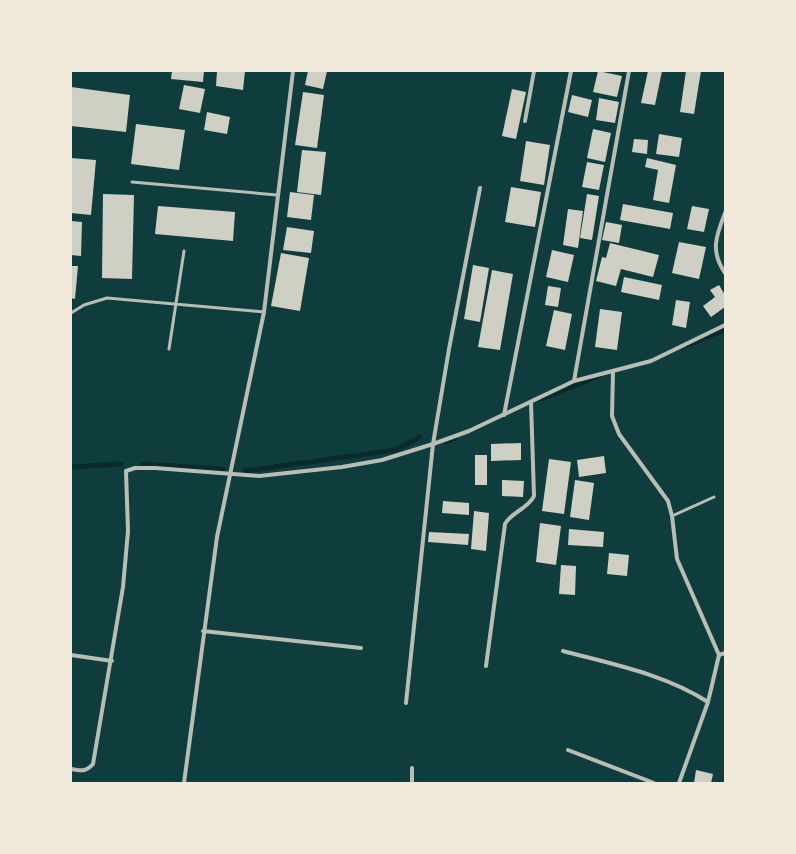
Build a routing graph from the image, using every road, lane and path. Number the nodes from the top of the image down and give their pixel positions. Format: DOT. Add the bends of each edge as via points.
graph roads {
  1 [pos="293,71"];
  2 [pos="534,71"];
  3 [pos="571,71"];
  4 [pos="628,71"];
  5 [pos="525,121"];
  6 [pos="132,182"];
  7 [pos="480,188"];
  8 [pos="277,195"];
  9 [pos="725,213"];
  10 [pos="184,251"];
  11 [pos="725,273"];
  12 [pos="176,305"];
  13 [pos="264,312"];
  14 [pos="71,313"];
  15 [pos="725,325"];
  16 [pos="169,349"];
  17 [pos="613,372"];
  18 [pos="574,381"];
  19 [pos="531,402"];
  20 [pos="504,415"];
  21 [pos="433,444"];
  22 [pos="230,475"];
  23 [pos="714,497"];
  24 [pos="672,516"];
  25 [pos="203,631"];
  26 [pos="361,648"];
  27 [pos="563,651"];
  28 [pos="725,653"];
  29 [pos="71,655"];
  30 [pos="719,655"];
  31 [pos="112,661"];
  32 [pos="486,666"];
  33 [pos="708,702"];
  34 [pos="406,703"];
  35 [pos="568,750"];
  36 [pos="412,768"];
  37 [pos="71,769"];
  38 [pos="184,783"];
  39 [pos="412,783"];
  40 [pos="654,783"];
  41 [pos="680,783"];
  1 -- 8 [label="street"];
  2 -- 5 [label="street"];
  3 -- 20 [label="street"];
  4 -- 18 [label="street"];
  6 -- 8 [label="lane"];
  7 -- 21 [label="street"];
  8 -- 13 [label="street"];
  9 -- 11 [label="street" via="715,249 716,258"];
  10 -- 12 [label="lane"];
  12 -- 13 [label="lane"];
  12 -- 14 [label="lane" via="107,298 84,305"];
  12 -- 16 [label="lane"];
  13 -- 22 [label="street"];
  15 -- 17 [label="street" via="651,361"];
  17 -- 18 [label="street"];
  17 -- 24 [label="street" via="612,416 619,434 668,501"];
  18 -- 19 [label="street"];
  19 -- 20 [label="street"];
  19 -- 32 [label="street" via="534,496 530,503 505,524"];
  20 -- 21 [label="street"];
  21 -- 22 [label="street" via="382,460 342,467 259,476"];
  21 -- 34 [label="street"];
  22 -- 25 [label="street" via="217,537"];
  22 -- 31 [label="street" via="155,468 134,468 126,471 128,531 124,587"];
  23 -- 24 [label="lane"];
  24 -- 30 [label="street" via="677,559"];
  25 -- 26 [label="street"];
  25 -- 38 [label="street"];
  27 -- 33 [label="street" via="670,682"];
  28 -- 30 [label="street"];
  29 -- 31 [label="street"];
  30 -- 33 [label="street"];
  31 -- 37 [label="street" via="93,764 89,769 82,771"];
  33 -- 41 [label="street"];
  35 -- 40 [label="street"];
  36 -- 39 [label="street"];
}
